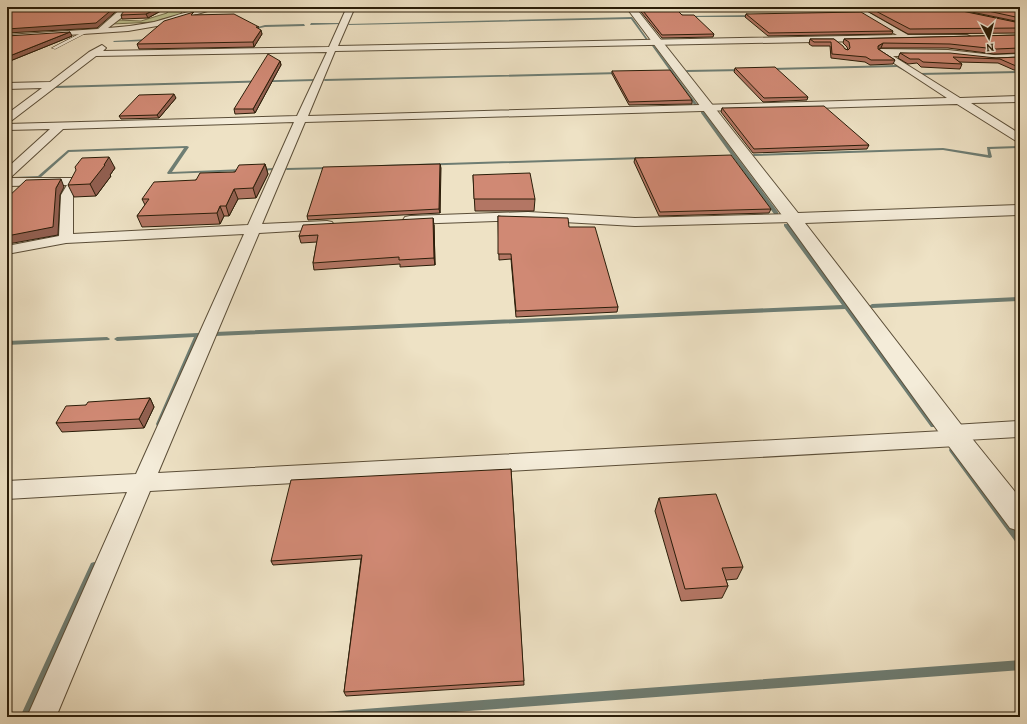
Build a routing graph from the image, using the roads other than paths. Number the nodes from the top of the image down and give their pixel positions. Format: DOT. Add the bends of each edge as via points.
graph roads {
  1 [pos="127,7"];
  2 [pos="217,7"];
  3 [pos="351,7"];
  4 [pos="630,7"];
  5 [pos="854,7"];
  6 [pos="128,29"];
  7 [pos="100,31"];
  8 [pos="84,33"];
  9 [pos="7,37"];
  10 [pos="905,37"];
  11 [pos="977,37"];
  12 [pos="831,38"];
  13 [pos="859,38"];
  14 [pos="657,42"];
  15 [pos="841,45"];
  16 [pos="54,48"];
  17 [pos="332,49"];
  18 [pos="883,53"];
  19 [pos="92,54"];
  20 [pos="1020,57"];
  21 [pos="52,85"];
  22 [pos="7,86"];
  23 [pos="1020,99"];
  24 [pos="959,101"];
  25 [pos="708,108"];
  26 [pos="7,119"];
  27 [pos="300,119"];
  28 [pos="61,125"];
  29 [pos="7,127"];
  30 [pos="1020,139"];
  31 [pos="7,174"];
  32 [pos="7,182"];
  33 [pos="1020,210"];
  34 [pos="793,218"];
  35 [pos="400,221"];
  36 [pos="338,224"];
  37 [pos="253,229"];
  38 [pos="66,239"];
  39 [pos="7,250"];
  40 [pos="1020,430"];
  41 [pos="955,435"];
  42 [pos="144,481"];
  43 [pos="7,490"];
  44 [pos="1020,519"];
  45 [pos="41,717"];
  1 -- 7 [label="street"];
  2 -- 6 [label="street"];
  3 -- 17 [label="street"];
  4 -- 14 [label="street"];
  5 -- 10 [label="street"];
  6 -- 7 [label="street"];
  6 -- 19 [label="street"];
  7 -- 8 [label="street"];
  8 -- 9 [label="street"];
  8 -- 16 [label="lane"];
  10 -- 11 [label="street"];
  10 -- 13 [label="street"];
  12 -- 13 [label="street"];
  12 -- 14 [label="street"];
  12 -- 15 [label="lane"];
  13 -- 18 [label="street"];
  14 -- 17 [label="street"];
  14 -- 25 [label="street"];
  17 -- 19 [label="street"];
  17 -- 27 [label="street"];
  18 -- 20 [label="street"];
  18 -- 24 [label="street"];
  19 -- 21 [label="street"];
  21 -- 22 [label="street"];
  21 -- 26 [label="street"];
  23 -- 24 [label="street"];
  24 -- 25 [label="street"];
  24 -- 30 [label="street"];
  25 -- 27 [label="street"];
  25 -- 34 [label="street"];
  27 -- 28 [label="street"];
  27 -- 37 [label="street"];
  28 -- 29 [label="street"];
  28 -- 31 [label="street"];
  32 -- 38 [label="street" via="75,181 67,195"];
  33 -- 34 [label="street"];
  34 -- 35 [label="street" via="634,222 528,216"];
  34 -- 41 [label="street"];
  36 -- 37 [label="street"];
  37 -- 38 [label="street"];
  37 -- 42 [label="street"];
  38 -- 39 [label="street"];
  40 -- 41 [label="street"];
  41 -- 42 [label="street"];
  41 -- 44 [label="street"];
  42 -- 43 [label="street"];
  42 -- 45 [label="street"];
}
